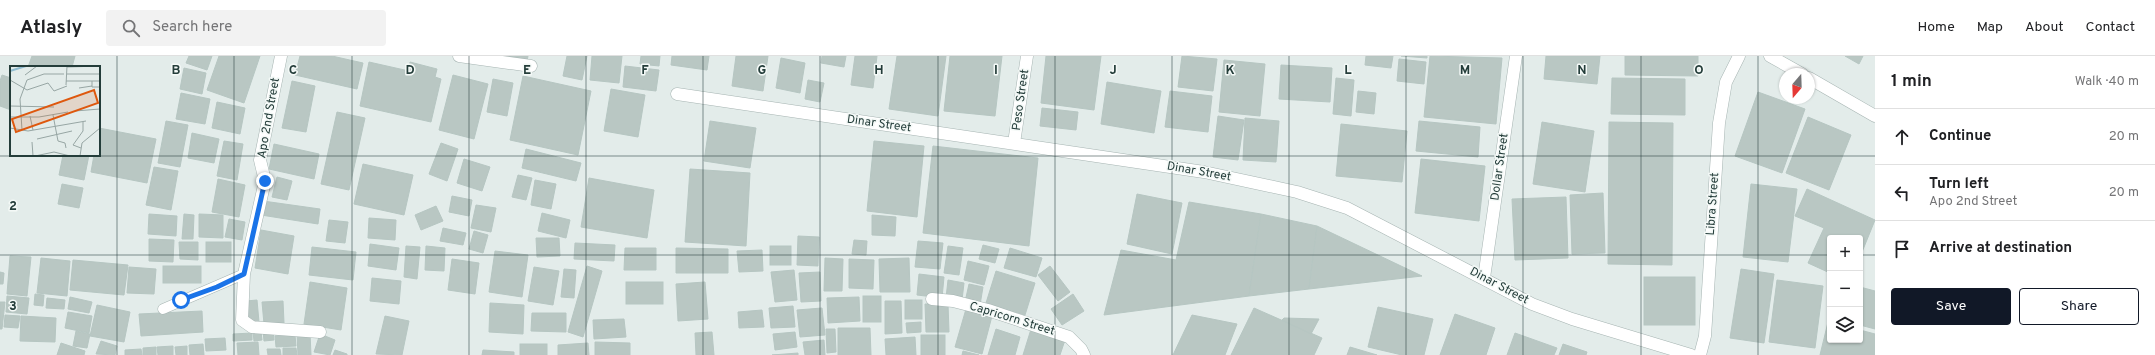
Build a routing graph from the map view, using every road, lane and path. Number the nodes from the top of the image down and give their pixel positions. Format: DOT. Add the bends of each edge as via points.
graph roads {
  1 [pos="280,56"];
  2 [pos="459,56"];
  3 [pos="1027,56"];
  4 [pos="1516,56"];
  5 [pos="1739,56"];
  6 [pos="1770,56"];
  7 [pos="531,66"];
  8 [pos="1791,68"];
  9 [pos="1815,81"];
  10 [pos="677,94"];
  11 [pos="1875,116"];
  12 [pos="1014,144"];
  13 [pos="244,274"];
  14 [pos="1484,278"];
  15 [pos="932,299"];
  16 [pos="163,309"];
  17 [pos="320,332"];
  18 [pos="1084,355"];
  19 [pos="1691,355"];
  20 [pos="1700,355"];
  1 -- 13 [label="street, Apo 2nd Street" via="260,160 265,181"];
  2 -- 7 [label="street"];
  3 -- 12 [label="street, Peso Street"];
  4 -- 14 [label="street, Dollar Street"];
  5 -- 20 [label="street, Libra Street" via="1726,82 1719,123 1705,336"];
  6 -- 8 [label="street"];
  9 -- 11 [label="street"];
  10 -- 12 [label="street, Dinar Street"];
  12 -- 14 [label="street, Dinar Street" via="1204,172 1297,192 1347,208"];
  13 -- 16 [label="lane"];
  13 -- 17 [label="street, Apo 2nd Street" via="241,313 246,324 252,327"];
  14 -- 19 [label="street, Dinar Street" via="1532,304 1572,319"];
  15 -- 18 [label="street, Capricorn Street" via="953,301 988,310 1069,337"];
}
